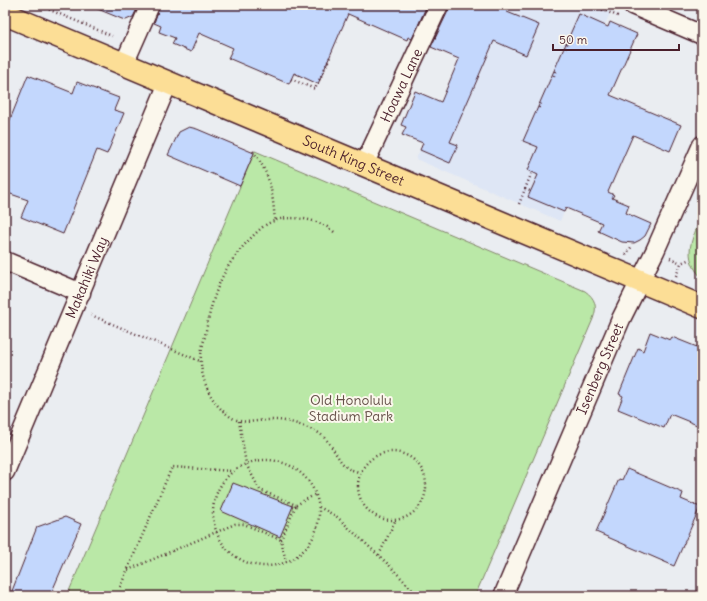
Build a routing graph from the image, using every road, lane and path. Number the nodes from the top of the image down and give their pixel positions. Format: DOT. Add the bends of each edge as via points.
graph roads {
  1 [pos="38,5"];
  2 [pos="150,5"];
  3 [pos="439,5"];
  4 [pos="632,5"];
  5 [pos="5,14"];
  6 [pos="702,35"];
  7 [pos="113,37"];
  8 [pos="569,40"];
  9 [pos="566,48"];
  10 [pos="331,54"];
  11 [pos="124,64"];
  12 [pos="292,79"];
  13 [pos="168,82"];
  14 [pos="702,145"];
  15 [pos="253,151"];
  16 [pos="364,165"];
  17 [pos="532,172"];
  18 [pos="525,189"];
  19 [pos="530,191"];
  20 [pos="519,204"];
  21 [pos="274,220"];
  22 [pos="334,232"];
  23 [pos="632,246"];
  24 [pos="624,257"];
  25 [pos="668,257"];
  26 [pos="690,259"];
  27 [pos="5,261"];
  28 [pos="681,263"];
  29 [pos="676,275"];
  30 [pos="640,281"];
  31 [pos="81,293"];
  32 [pos="702,307"];
  33 [pos="91,315"];
  34 [pos="200,361"];
  35 [pos="239,421"];
  36 [pos="246,464"];
  37 [pos="233,471"];
  38 [pos="5,472"];
  39 [pos="360,472"];
  40 [pos="316,494"];
  41 [pos="296,505"];
  42 [pos="319,507"];
  43 [pos="395,520"];
  44 [pos="215,533"];
  45 [pos="281,540"];
  46 [pos="379,556"];
  47 [pos="286,562"];
  48 [pos="128,570"];
  49 [pos="120,587"];
  50 [pos="418,596"];
  51 [pos="503,596"];
  1 -- 7 [label="path"];
  2 -- 11 [label="street"];
  3 -- 16 [label="street, Hoawa Lane"];
  4 -- 6 [label="street"];
  5 -- 11 [label="main road, South King Street"];
  8 -- 9 [label="path"];
  10 -- 12 [label="path" via="315,89"];
  11 -- 13 [label="main road, South King Street"];
  13 -- 16 [label="main road, South King Street"];
  13 -- 31 [label="street, Makahiki Way"];
  14 -- 30 [label="street, Isenberg Street"];
  15 -- 21 [label="path" via="266,171 270,184"];
  16 -- 30 [label="main road, South King Street"];
  17 -- 18 [label="path"];
  18 -- 19 [label="path"];
  18 -- 20 [label="path"];
  21 -- 22 [label="path" via="313,220"];
  21 -- 34 [label="path" via="256,232 226,268 219,282 208,320"];
  23 -- 24 [label="path"];
  25 -- 28 [label="path"];
  26 -- 28 [label="path"];
  27 -- 31 [label="street"];
  28 -- 29 [label="path"];
  30 -- 32 [label="main road, South King Street"];
  30 -- 51 [label="street, Isenberg Street" via="618,326"];
  31 -- 38 [label="street, Makahiki Way"];
  33 -- 34 [label="path"];
  34 -- 35 [label="path" via="202,377 217,404 227,415"];
  35 -- 36 [label="path"];
  35 -- 39 [label="path" via="245,423 274,420 307,427 320,434 348,468"];
  36 -- 37 [label="path"];
  36 -- 40 [label="path" via="272,460 289,465 304,476"];
  36 -- 41 [label="path" via="260,490"];
  37 -- 44 [label="path" via="223,481 214,498 212,516"];
  37 -- 48 [label="path" via="172,467"];
  39 -- 43 [label="path" via="358,494 363,504 370,513 379,518"];
  39 -- 43 [label="path" via="366,463 385,452 397,452 418,463 427,484 426,496 412,515"];
  40 -- 41 [label="path"];
  40 -- 42 [label="path"];
  41 -- 45 [label="path"];
  42 -- 46 [label="path" via="336,516"];
  42 -- 47 [label="path" via="318,524 312,539 302,552"];
  43 -- 46 [label="path"];
  44 -- 45 [label="path" via="236,524 244,524"];
  44 -- 47 [label="path" via="226,549 240,560 255,565 272,566"];
  44 -- 48 [label="path"];
  45 -- 47 [label="path"];
  46 -- 50 [label="path"];
  48 -- 49 [label="path"];
}
